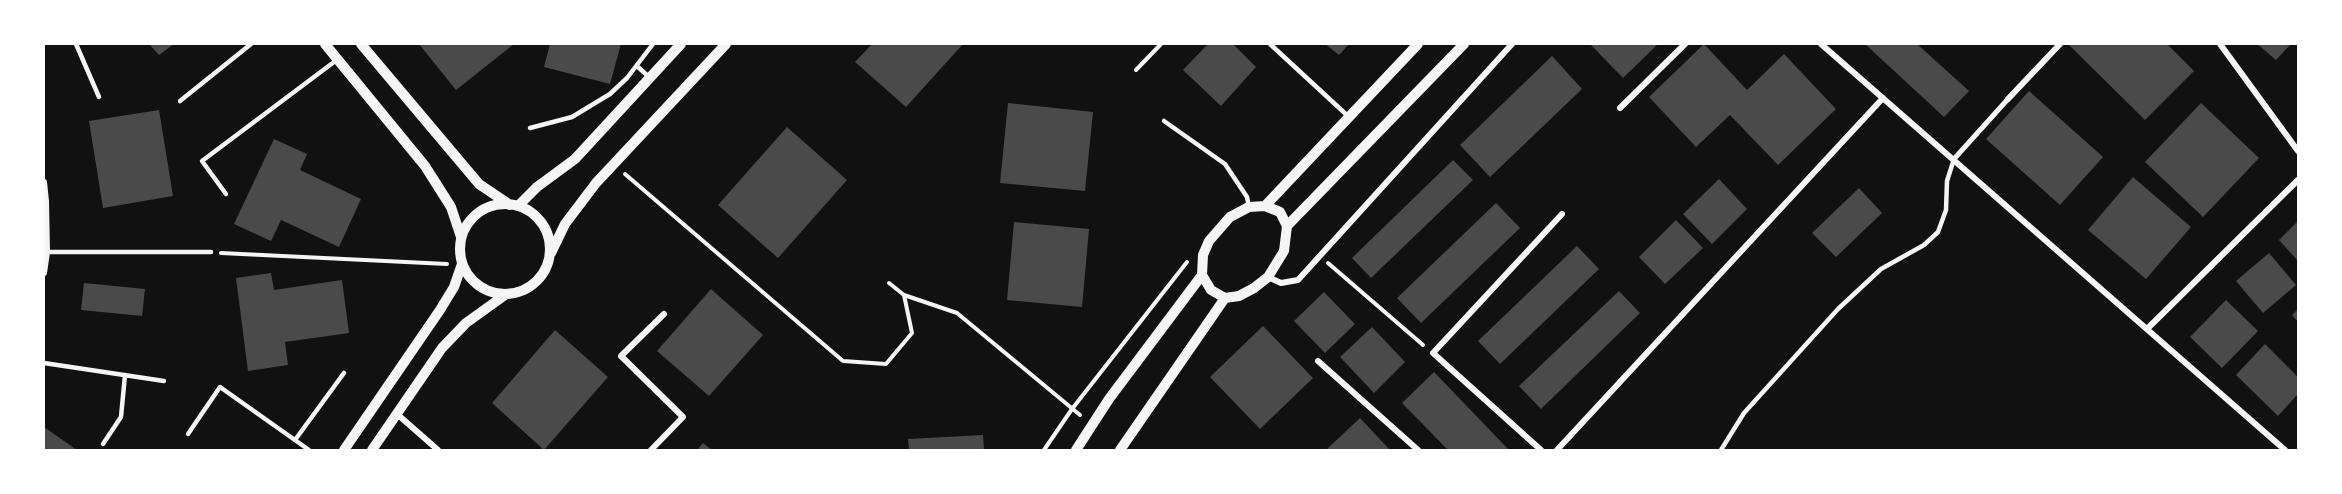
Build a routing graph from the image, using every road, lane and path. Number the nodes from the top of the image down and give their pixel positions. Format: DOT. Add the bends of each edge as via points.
graph roads {
  1 [pos="76,44"];
  2 [pos="250,44"];
  3 [pos="325,44"];
  4 [pos="361,44"];
  5 [pos="652,44"];
  6 [pos="681,44"];
  7 [pos="726,44"];
  8 [pos="1161,44"];
  9 [pos="1270,44"];
  10 [pos="1418,44"];
  11 [pos="1464,44"];
  12 [pos="1512,44"];
  13 [pos="1685,44"];
  14 [pos="1821,44"];
  15 [pos="2060,44"];
  16 [pos="2220,44"];
  17 [pos="338,59"];
  18 [pos="637,66"];
  19 [pos="1136,70"];
  20 [pos="650,78"];
  21 [pos="99,97"];
  22 [pos="1883,98"];
  23 [pos="2008,99"];
  24 [pos="180,101"];
  25 [pos="1620,108"];
  26 [pos="1349,117"];
  27 [pos="1164,121"];
  28 [pos="530,128"];
  29 [pos="2298,151"];
  30 [pos="1954,159"];
  31 [pos="613,164"];
  32 [pos="2298,180"];
  33 [pos="44,182"];
  34 [pos="226,194"];
  35 [pos="514,206"];
  36 [pos="1265,206"];
  37 [pos="1248,207"];
  38 [pos="1562,214"];
  39 [pos="1287,226"];
  40 [pos="461,237"];
  41 [pos="46,252"];
  42 [pos="211,252"];
  43 [pos="549,255"];
  44 [pos="1319,256"];
  45 [pos="462,264"];
  46 [pos="44,273"];
  47 [pos="1202,275"];
  48 [pos="1268,277"];
  49 [pos="889,284"];
  50 [pos="506,295"];
  51 [pos="904,296"];
  52 [pos="1226,298"];
  53 [pos="664,314"];
  54 [pos="2148,328"];
  55 [pos="1432,353"];
  56 [pos="1318,361"];
  57 [pos="44,363"];
  58 [pos="344,374"];
  59 [pos="125,375"];
  60 [pos="164,381"];
  61 [pos="397,414"];
  62 [pos="1092,425"];
  63 [pos="188,434"];
  64 [pos="295,440"];
  65 [pos="103,444"];
  66 [pos="309,450"];
  67 [pos="344,450"];
  68 [pos="372,450"];
  69 [pos="438,450"];
  70 [pos="651,450"];
  71 [pos="1076,450"];
  72 [pos="1120,450"];
  73 [pos="1418,450"];
  74 [pos="1541,450"];
  75 [pos="1557,450"];
  76 [pos="1721,450"];
  77 [pos="2285,450"];
  1 -- 21 [label="lane"];
  2 -- 24 [label="lane"];
  3 -- 17 [label="street"];
  4 -- 35 [label="street" via="479,184"];
  5 -- 18 [label="lane"];
  6 -- 20 [label="street"];
  7 -- 31 [label="street"];
  8 -- 19 [label="path"];
  9 -- 26 [label="lane"];
  10 -- 26 [label="street"];
  11 -- 39 [label="street"];
  12 -- 44 [label="street"];
  13 -- 25 [label="street"];
  14 -- 22 [label="street"];
  15 -- 23 [label="street"];
  16 -- 29 [label="street"];
  17 -- 34 [label="lane" via="202,161"];
  17 -- 40 [label="street" via="425,166 451,207"];
  18 -- 20 [label="lane"];
  18 -- 28 [label="lane" via="591,107"];
  20 -- 35 [label="street" via="575,159"];
  22 -- 30 [label="street"];
  22 -- 75 [label="street"];
  23 -- 30 [label="street"];
  26 -- 36 [label="street"];
  27 -- 37 [label="lane" via="1225,164 1247,197"];
  30 -- 54 [label="street"];
  30 -- 76 [label="lane" via="1947,181 1946,210 1938,232 1881,269 1838,309 1743,413"];
  31 -- 43 [label="street" via="565,224"];
  31 -- 51 [label="path" via="843,361 886,364 912,333"];
  32 -- 54 [label="street"];
  33 -- 41 [label="street"];
  35 -- 40 [label="street" via="490,207 478,213"];
  35 -- 43 [label="street" via="531,213 544,228"];
  36 -- 37 [label="street"];
  36 -- 39 [label="street" via="1280,212"];
  37 -- 47 [label="street" via="1230,217 1209,241 1203,255"];
  38 -- 55 [label="street"];
  39 -- 48 [label="street" via="1284,250"];
  40 -- 45 [label="street"];
  41 -- 42 [label="lane"];
  41 -- 46 [label="street"];
  42 -- 45 [label="path"];
  43 -- 50 [label="street" via="537,281"];
  44 -- 48 [label="street" via="1298,280 1281,283"];
  44 -- 55 [label="path"];
  45 -- 50 [label="street" via="478,286"];
  45 -- 67 [label="street" via="440,310"];
  47 -- 52 [label="street" via="1210,290"];
  47 -- 62 [label="street"];
  48 -- 52 [label="street" via="1239,296"];
  49 -- 51 [label="path"];
  50 -- 61 [label="street" via="466,324 442,348"];
  51 -- 62 [label="path" via="957,313"];
  52 -- 72 [label="street"];
  53 -- 70 [label="street" via="621,356 683,417"];
  54 -- 77 [label="street"];
  55 -- 74 [label="street"];
  56 -- 73 [label="street"];
  57 -- 59 [label="lane"];
  58 -- 64 [label="lane"];
  59 -- 60 [label="lane"];
  59 -- 65 [label="lane" via="121,417"];
  61 -- 68 [label="street"];
  61 -- 69 [label="street"];
  62 -- 71 [label="street"];
  63 -- 64 [label="lane" via="220,387"];
  64 -- 66 [label="lane"];
}
